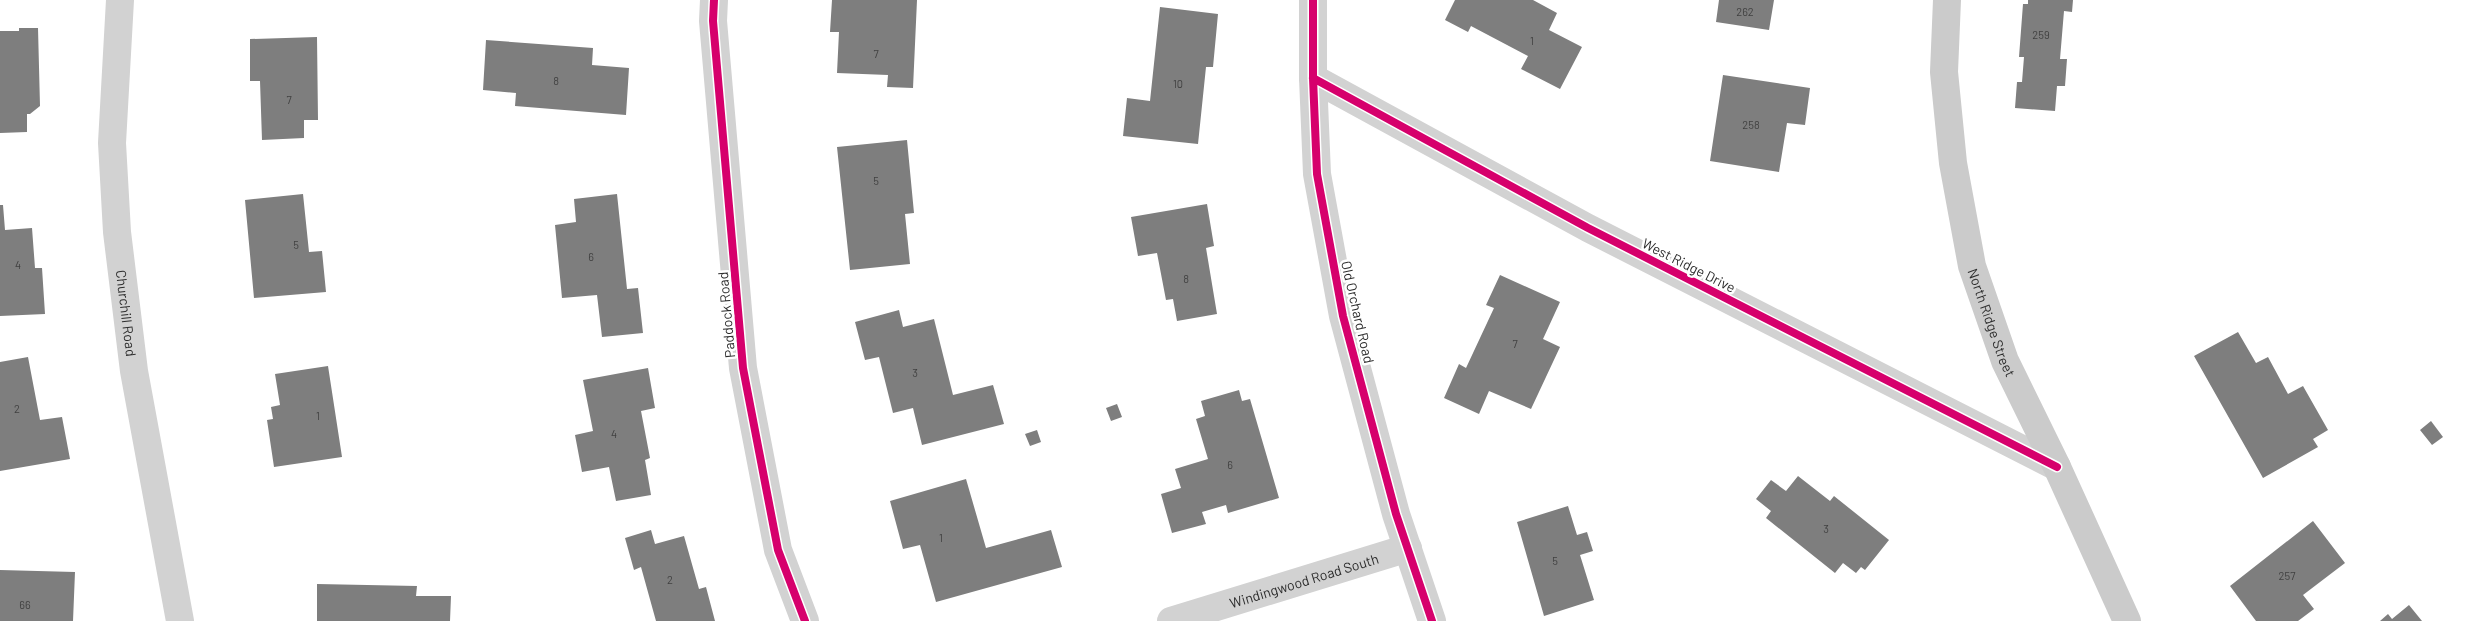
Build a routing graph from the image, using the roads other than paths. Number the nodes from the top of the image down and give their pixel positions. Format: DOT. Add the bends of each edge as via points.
graph roads {
  1 [pos="120,0"];
  2 [pos="714,0"];
  3 [pos="1313,0"];
  4 [pos="1947,0"];
  5 [pos="1313,78"];
  6 [pos="2058,467"];
  7 [pos="1408,548"];
  8 [pos="180,621"];
  9 [pos="805,621"];
  10 [pos="1170,621"];
  11 [pos="1432,621"];
  12 [pos="2127,621"];
  1 -- 8 [label="street, Churchill Road" via="112,143 117,232 134,371"];
  2 -- 9 [label="street, Paddock Road" via="713,21 743,368 778,550"];
  3 -- 5 [label="street, Old Orchard Road"];
  4 -- 6 [label="street, North Ridge Street" via="1944,72 1953,163 1972,266 2005,361"];
  5 -- 6 [label="street, West Ridge Drive" via="1588,228"];
  5 -- 7 [label="street, Old Orchard Road" via="1318,174 1343,316"];
  6 -- 12 [label="street, North Ridge Street"];
  7 -- 10 [label="street, Windingwood Road South"];
  7 -- 11 [label="street, Old Orchard Road"];
}
